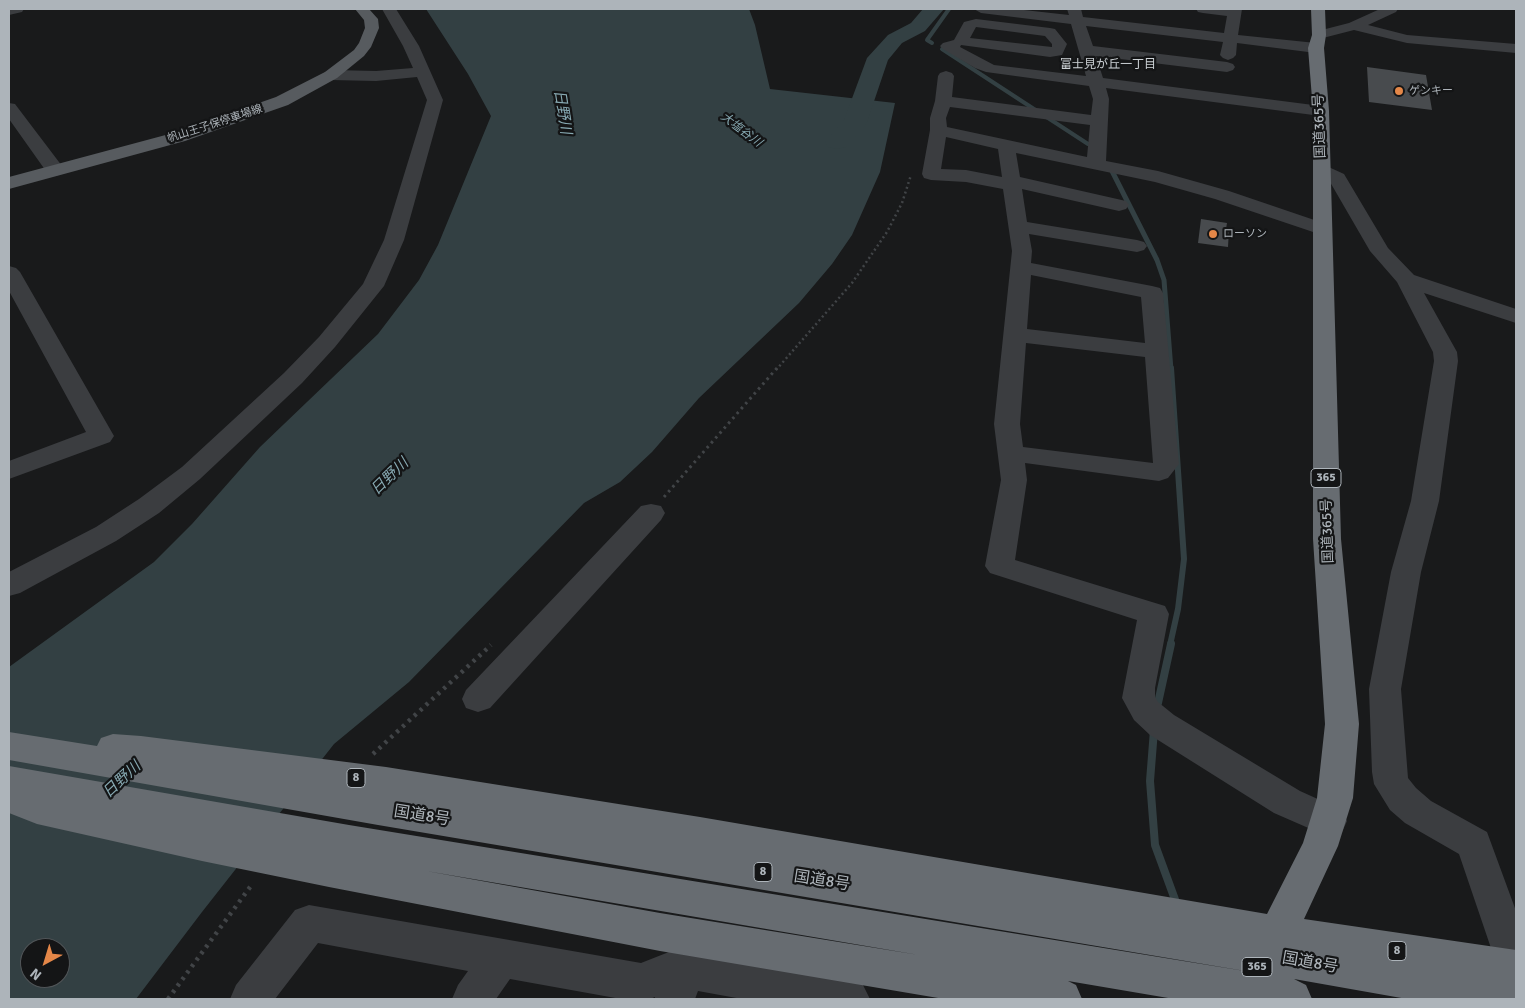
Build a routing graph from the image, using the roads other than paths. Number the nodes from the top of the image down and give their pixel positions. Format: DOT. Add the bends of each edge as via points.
graph roads {
  1 [pos="17,9"];
  2 [pos="362,9"];
  3 [pos="389,9"];
  4 [pos="981,9"];
  5 [pos="1203,9"];
  6 [pos="1318,9"];
  7 [pos="1391,9"];
  8 [pos="1234,10"];
  9 [pos="9,11"];
  10 [pos="1076,14"];
  11 [pos="1354,26"];
  12 [pos="1230,38"];
  13 [pos="1318,42"];
  14 [pos="954,44"];
  15 [pos="1059,50"];
  16 [pos="1516,50"];
  17 [pos="1031,54"];
  18 [pos="1088,55"];
  19 [pos="1227,67"];
  20 [pos="423,72"];
  21 [pos="331,75"];
  22 [pos="946,76"];
  23 [pos="1096,82"];
  24 [pos="1223,98"];
  25 [pos="943,102"];
  26 [pos="9,108"];
  27 [pos="1321,111"];
  28 [pos="1099,121"];
  29 [pos="939,130"];
  30 [pos="1006,146"];
  31 [pos="1098,165"];
  32 [pos="55,170"];
  33 [pos="1322,170"];
  34 [pos="9,183"];
  35 [pos="1011,183"];
  36 [pos="1119,205"];
  37 [pos="1017,226"];
  38 [pos="1322,229"];
  39 [pos="1137,246"];
  40 [pos="1022,267"];
  41 [pos="9,272"];
  42 [pos="1406,280"];
  43 [pos="1516,316"];
  44 [pos="1015,335"];
  45 [pos="1157,350"];
  46 [pos="1010,455"];
  47 [pos="9,470"];
  48 [pos="650,513"];
  49 [pos="9,586"];
  50 [pos="478,699"];
  51 [pos="9,742"];
  52 [pos="9,746"];
  53 [pos="9,781"];
  54 [pos="9,798"];
  55 [pos="1329,821"];
  56 [pos="1277,934"];
  57 [pos="1516,943"];
  58 [pos="501,958"];
  59 [pos="1516,970"];
  60 [pos="681,984"];
  61 [pos="1044,998"];
  62 [pos="1516,998"];
  63 [pos="250,999"];
  64 [pos="472,999"];
  65 [pos="850,999"];
  66 [pos="1238,999"];
  67 [pos="1292,999"];
  1 -- 9 [label="street"];
  2 -- 21 [label="main road, 帆山王子保停車場線" via="371,19 372,28 366,44 351,61"];
  3 -- 20 [label="street"];
  4 -- 10 [label="street"];
  5 -- 8 [label="street"];
  6 -- 13 [label="highway, 国道365号 / 365"];
  7 -- 11 [label="street"];
  8 -- 12 [label="street"];
  10 -- 12 [label="street"];
  10 -- 18 [label="street"];
  11 -- 13 [label="street"];
  11 -- 16 [label="street" via="1407,39"];
  12 -- 13 [label="street"];
  12 -- 19 [label="street"];
  13 -- 27 [label="highway, 国道365号 / 365"];
  14 -- 23 [label="street" via="948,46 984,67"];
  15 -- 15 [label="street" via="1060,44 1050,32 979,23 969,26 960,39 1050,52"];
  15 -- 18 [label="street"];
  17 -- 18 [label="street"];
  18 -- 19 [label="street"];
  18 -- 23 [label="street"];
  19 -- 24 [label="street"];
  20 -- 21 [label="street"];
  20 -- 49 [label="street" via="435,100 394,240 368,293 292,378 191,473 106,534"];
  21 -- 32 [label="main road, 帆山王子保停車場線" via="282,101 235,119"];
  22 -- 25 [label="street"];
  23 -- 24 [label="street"];
  23 -- 28 [label="street" via="1101,99"];
  24 -- 27 [label="street"];
  25 -- 28 [label="street"];
  25 -- 29 [label="street" via="938,118"];
  26 -- 32 [label="street"];
  27 -- 33 [label="highway, 国道365号 / 365"];
  28 -- 31 [label="street"];
  29 -- 30 [label="street"];
  29 -- 35 [label="street" via="932,174"];
  30 -- 31 [label="street"];
  30 -- 35 [label="street"];
  31 -- 38 [label="street" via="1211,192"];
  32 -- 34 [label="main road, 帆山王子保停車場線"];
  33 -- 38 [label="highway, 国道365号 / 365"];
  33 -- 42 [label="street" via="1337,178 1380,251"];
  35 -- 36 [label="street"];
  35 -- 37 [label="street"];
  37 -- 39 [label="street"];
  37 -- 40 [label="street"];
  38 -- 55 [label="highway, 国道365号 / 365" via="1326,539 1342,724 1339,771"];
  40 -- 44 [label="street"];
  40 -- 45 [label="street" via="1152,293"];
  41 -- 47 [label="street" via="101,436"];
  42 -- 43 [label="street"];
  42 -- 57 [label="street" via="1445,352 1446,361 1425,501 1406,572 1385,689 1389,772 1392,784 1402,799 1418,812 1474,844 1506,942"];
  44 -- 45 [label="street"];
  44 -- 46 [label="street" via="1007,424"];
  45 -- 46 [label="street" via="1166,464 1159,472"];
  46 -- 55 [label="street" via="1013,486 1000,566 1154,614 1138,688 1138,698 1146,711 1162,725 1287,802"];
  48 -- 50 [label="street"];
  51 -- 56 [label="highway, 8" via="141,750 386,782 700,833"];
  52 -- 62 [label="highway, 国道8号 / 8"];
  53 -- 67 [label="highway" via="369,845"];
  54 -- 61 [label="highway" via="37,808 202,845 660,932"];
  55 -- 56 [label="highway, 国道365号 / 365" via="1312,864"];
  56 -- 59 [label="highway, 8"];
  56 -- 66 [label="highway, 国道365号 / 365"];
  58 -- 60 [label="street" via="641,983 674,970"];
  58 -- 63 [label="street" via="309,923"];
  58 -- 64 [label="street"];
  60 -- 65 [label="street"];
}
